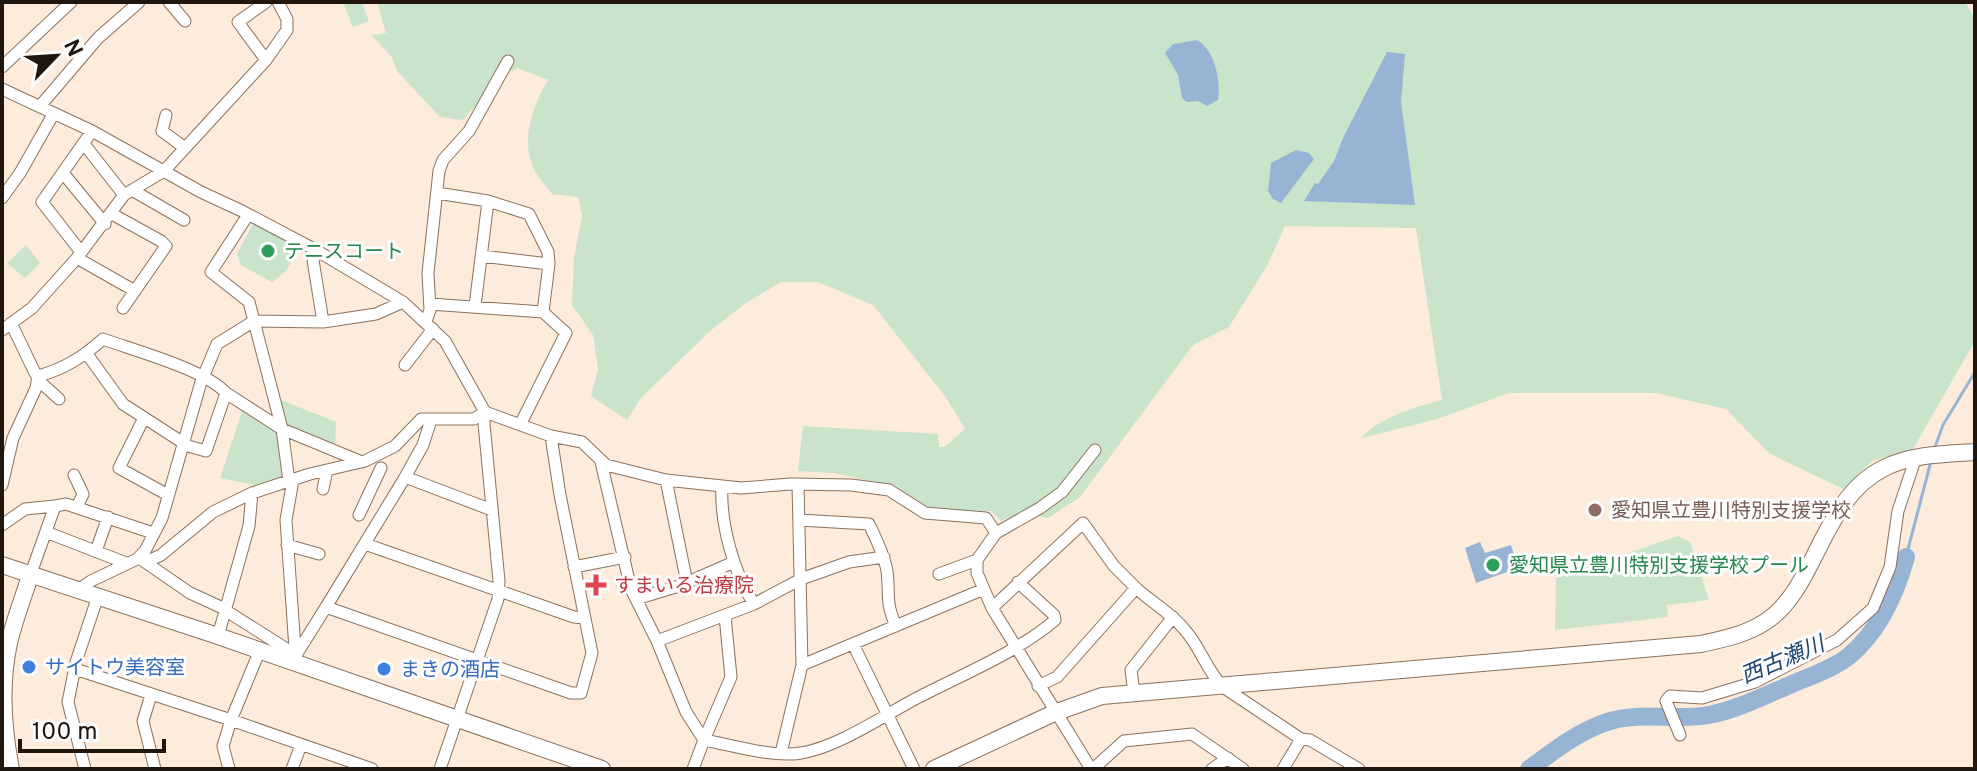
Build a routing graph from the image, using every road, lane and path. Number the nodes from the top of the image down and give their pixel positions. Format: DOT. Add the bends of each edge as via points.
graph roads {
  1 [pos="71,2"];
  2 [pos="139,2"];
  3 [pos="169,2"];
  4 [pos="266,2"];
  5 [pos="278,2"];
  6 [pos="185,21"];
  7 [pos="266,60"];
  8 [pos="508,61"];
  9 [pos="2,67"];
  10 [pos="2,89"];
  11 [pos="41,105"];
  12 [pos="54,113"];
  13 [pos="166,115"];
  14 [pos="92,131"];
  15 [pos="84,144"];
  16 [pos="185,148"];
  17 [pos="164,171"];
  18 [pos="63,173"];
  19 [pos="128,193"];
  20 [pos="437,193"];
  21 [pos="2,198"];
  22 [pos="488,201"];
  23 [pos="248,215"];
  24 [pos="108,219"];
  25 [pos="184,220"];
  26 [pos="314,249"];
  27 [pos="79,255"];
  28 [pos="482,256"];
  29 [pos="549,264"];
  30 [pos="135,291"];
  31 [pos="403,302"];
  32 [pos="430,304"];
  33 [pos="475,306"];
  34 [pos="123,308"];
  35 [pos="543,312"];
  36 [pos="254,321"];
  37 [pos="323,322"];
  38 [pos="429,325"];
  39 [pos="6,327"];
  40 [pos="87,354"];
  41 [pos="405,365"];
  42 [pos="204,377"];
  43 [pos="38,378"];
  44 [pos="226,393"];
  45 [pos="59,399"];
  46 [pos="485,412"];
  47 [pos="144,418"];
  48 [pos="431,420"];
  49 [pos="521,423"];
  50 [pos="282,429"];
  51 [pos="551,436"];
  52 [pos="182,443"];
  53 [pos="1095,450"];
  54 [pos="1975,452"];
  55 [pos="1927,456"];
  56 [pos="364,461"];
  57 [pos="601,462"];
  58 [pos="381,468"];
  59 [pos="327,470"];
  60 [pos="74,475"];
  61 [pos="405,478"];
  62 [pos="666,480"];
  63 [pos="291,481"];
  64 [pos="798,484"];
  65 [pos="2,485"];
  66 [pos="722,487"];
  67 [pos="323,489"];
  68 [pos="252,493"];
  69 [pos="168,495"];
  70 [pos="55,506"];
  71 [pos="77,507"];
  72 [pos="492,510"];
  73 [pos="359,515"];
  74 [pos="108,517"];
  75 [pos="799,520"];
  76 [pos="2,525"];
  77 [pos="46,532"];
  78 [pos="153,533"];
  79 [pos="996,533"];
  80 [pos="365,544"];
  81 [pos="287,545"];
  82 [pos="96,551"];
  83 [pos="319,554"];
  84 [pos="625,557"];
  85 [pos="884,557"];
  86 [pos="977,560"];
  87 [pos="136,561"];
  88 [pos="734,562"];
  89 [pos="2,565"];
  90 [pos="574,567"];
  91 [pos="939,574"];
  92 [pos="30,576"];
  93 [pos="801,579"];
  94 [pos="1018,582"];
  95 [pos="687,583"];
  96 [pos="1136,588"];
  97 [pos="984,589"];
  98 [pos="76,591"];
  99 [pos="498,591"];
  100 [pos="98,596"];
  101 [pos="636,599"];
  102 [pos="754,604"];
  103 [pos="326,607"];
  104 [pos="992,608"];
  105 [pos="225,610"];
  106 [pos="725,616"];
  107 [pos="1173,617"];
  108 [pos="585,618"];
  109 [pos="896,626"];
  110 [pos="218,636"];
  111 [pos="657,641"];
  112 [pos="853,644"];
  113 [pos="1015,646"];
  114 [pos="260,650"];
  115 [pos="296,659"];
  116 [pos="476,660"];
  117 [pos="802,665"];
  118 [pos="75,669"];
  119 [pos="2,686"];
  120 [pos="1038,686"];
  121 [pos="1223,687"];
  122 [pos="1134,693"];
  123 [pos="151,695"];
  124 [pos="1054,713"];
  125 [pos="887,714"];
  126 [pos="458,719"];
  127 [pos="231,720"];
  128 [pos="1680,735"];
  129 [pos="1301,739"];
  130 [pos="704,740"];
  131 [pos="301,745"];
  132 [pos="781,753"];
  133 [pos="1228,758"];
  134 [pos="368,768"];
  135 [pos="11,769"];
  136 [pos="85,769"];
  137 [pos="155,769"];
  138 [pos="229,769"];
  139 [pos="292,769"];
  140 [pos="440,769"];
  141 [pos="602,769"];
  142 [pos="693,769"];
  143 [pos="914,769"];
  144 [pos="934,769"];
  145 [pos="1092,769"];
  146 [pos="1212,769"];
  147 [pos="1243,769"];
  148 [pos="1283,769"];
  149 [pos="1359,769"];
  1 -- 9 [label="street"];
  2 -- 11 [label="street" via="98,38"];
  3 -- 6 [label="street"];
  4 -- 7 [label="street" via="238,22"];
  5 -- 7 [label="street" via="287,30"];
  7 -- 16 [label="street"];
  8 -- 20 [label="street" via="469,131 443,160"];
  10 -- 11 [label="street"];
  11 -- 12 [label="street"];
  12 -- 14 [label="street"];
  12 -- 21 [label="street"];
  13 -- 16 [label="street" via="162,131"];
  14 -- 15 [label="street"];
  14 -- 17 [label="street"];
  15 -- 18 [label="street"];
  15 -- 19 [label="street"];
  16 -- 17 [label="street"];
  17 -- 19 [label="street"];
  17 -- 23 [label="street"];
  18 -- 24 [label="street"];
  18 -- 27 [label="street" via="42,202"];
  19 -- 24 [label="street"];
  19 -- 25 [label="street"];
  20 -- 22 [label="street"];
  20 -- 32 [label="street"];
  22 -- 28 [label="street"];
  22 -- 29 [label="street" via="529,214"];
  23 -- 26 [label="street"];
  23 -- 36 [label="street" via="211,272 249,302"];
  24 -- 27 [label="street"];
  24 -- 30 [label="street" via="166,246"];
  26 -- 31 [label="street"];
  26 -- 37 [label="street"];
  27 -- 30 [label="street"];
  27 -- 39 [label="street" via="32,308"];
  28 -- 29 [label="street"];
  28 -- 33 [label="street"];
  29 -- 35 [label="street"];
  30 -- 34 [label="street"];
  31 -- 37 [label="street" via="376,314"];
  31 -- 38 [label="street"];
  32 -- 33 [label="street"];
  32 -- 38 [label="street"];
  33 -- 35 [label="street"];
  35 -- 49 [label="street" via="566,333"];
  36 -- 37 [label="street"];
  36 -- 42 [label="street" via="217,344"];
  36 -- 50 [label="street"];
  38 -- 41 [label="street"];
  38 -- 46 [label="street" via="445,341"];
  39 -- 43 [label="street"];
  40 -- 42 [label="street" via="103,339"];
  40 -- 43 [label="street"];
  40 -- 47 [label="street" via="119,401"];
  42 -- 44 [label="street"];
  42 -- 52 [label="street"];
  43 -- 45 [label="street"];
  43 -- 65 [label="street" via="13,438"];
  44 -- 50 [label="street"];
  44 -- 52 [label="street" via="206,451"];
  46 -- 48 [label="street" via="474,419"];
  46 -- 49 [label="street"];
  46 -- 72 [label="street"];
  47 -- 52 [label="street"];
  47 -- 69 [label="street" via="119,468"];
  48 -- 56 [label="street" via="421,419 395,446"];
  48 -- 61 [label="street"];
  49 -- 51 [label="street"];
  50 -- 56 [label="street"];
  50 -- 63 [label="street"];
  51 -- 57 [label="street" via="582,442"];
  51 -- 90 [label="street"];
  52 -- 69 [label="street"];
  53 -- 79 [label="street" via="1062,492"];
  54 -- 55 [label="street"];
  55 -- 121 [label="street" via="1885,467 1866,479 1833,519 1787,602 1742,634 1701,644"];
  55 -- 128 [label="street" via="1898,511 1890,567 1873,608 1837,640 1755,682 1702,698 1670,696 1666,701"];
  56 -- 58 [label="street"];
  56 -- 59 [label="street"];
  57 -- 62 [label="street"];
  57 -- 84 [label="street"];
  58 -- 61 [label="street"];
  58 -- 73 [label="street"];
  59 -- 63 [label="street"];
  59 -- 67 [label="street"];
  60 -- 71 [label="street" via="83,494"];
  61 -- 72 [label="street"];
  61 -- 80 [label="street"];
  62 -- 66 [label="street"];
  62 -- 95 [label="street"];
  63 -- 68 [label="street"];
  63 -- 81 [label="street"];
  64 -- 66 [label="street"];
  64 -- 75 [label="street"];
  64 -- 79 [label="street" via="889,490 925,513 986,518"];
  66 -- 88 [label="street"];
  68 -- 87 [label="street" via="213,512 161,555"];
  68 -- 105 [label="street" via="249,526"];
  69 -- 78 [label="street"];
  70 -- 71 [label="street"];
  70 -- 76 [label="street" via="25,509"];
  70 -- 77 [label="street"];
  71 -- 74 [label="street"];
  72 -- 99 [label="street"];
  74 -- 78 [label="street"];
  74 -- 82 [label="street"];
  75 -- 85 [label="street" via="869,524"];
  75 -- 93 [label="street"];
  77 -- 82 [label="street"];
  77 -- 92 [label="street"];
  78 -- 87 [label="street"];
  79 -- 86 [label="street"];
  80 -- 99 [label="street"];
  80 -- 103 [label="street"];
  81 -- 83 [label="street"];
  81 -- 115 [label="street"];
  82 -- 87 [label="street"];
  84 -- 90 [label="street"];
  84 -- 101 [label="street"];
  85 -- 93 [label="street" via="849,562"];
  85 -- 109 [label="street" via="888,609"];
  86 -- 91 [label="street"];
  86 -- 97 [label="street"];
  87 -- 98 [label="street"];
  87 -- 105 [label="street"];
  88 -- 95 [label="street"];
  88 -- 102 [label="street"];
  89 -- 92 [label="street"];
  90 -- 108 [label="street"];
  92 -- 98 [label="street"];
  92 -- 119 [label="street" via="8,643"];
  93 -- 102 [label="street"];
  93 -- 117 [label="street"];
  94 -- 96 [label="street" via="1083,523"];
  94 -- 104 [label="street"];
  94 -- 113 [label="street" via="1055,620"];
  95 -- 101 [label="street"];
  96 -- 107 [label="street"];
  96 -- 120 [label="street" via="1057,677"];
  97 -- 104 [label="street"];
  97 -- 109 [label="street"];
  98 -- 100 [label="street"];
  99 -- 108 [label="street"];
  99 -- 116 [label="street"];
  100 -- 110 [label="street"];
  100 -- 118 [label="street"];
  101 -- 111 [label="street"];
  102 -- 106 [label="street"];
  103 -- 115 [label="street"];
  103 -- 116 [label="street"];
  104 -- 113 [label="street"];
  105 -- 110 [label="street"];
  105 -- 115 [label="street"];
  106 -- 111 [label="street"];
  106 -- 130 [label="street" via="731,677"];
  107 -- 121 [label="street"];
  107 -- 122 [label="street" via="1131,670"];
  108 -- 116 [label="street" via="592,653 581,693"];
  109 -- 112 [label="street"];
  110 -- 114 [label="street"];
  111 -- 130 [label="street" via="675,689"];
  112 -- 117 [label="street"];
  112 -- 125 [label="street"];
  113 -- 120 [label="street"];
  113 -- 125 [label="street"];
  114 -- 115 [label="street"];
  114 -- 127 [label="street"];
  115 -- 126 [label="street"];
  116 -- 126 [label="street"];
  117 -- 132 [label="street"];
  118 -- 123 [label="street"];
  118 -- 136 [label="street" via="68,702"];
  119 -- 135 [label="street"];
  120 -- 124 [label="street"];
  121 -- 122 [label="street"];
  121 -- 129 [label="street"];
  122 -- 124 [label="street" via="1102,696"];
  123 -- 127 [label="street"];
  123 -- 137 [label="street" via="143,721"];
  124 -- 144 [label="street"];
  124 -- 145 [label="street"];
  125 -- 132 [label="street" via="816,749"];
  125 -- 143 [label="street"];
  126 -- 140 [label="street"];
  126 -- 141 [label="street"];
  127 -- 131 [label="street"];
  127 -- 138 [label="street" via="223,746"];
  129 -- 148 [label="street"];
  129 -- 149 [label="street"];
  130 -- 132 [label="street"];
  130 -- 142 [label="street"];
  131 -- 134 [label="street"];
  131 -- 139 [label="street"];
  133 -- 145 [label="street" via="1192,734 1124,741"];
  133 -- 146 [label="street"];
  133 -- 147 [label="street"];
}
